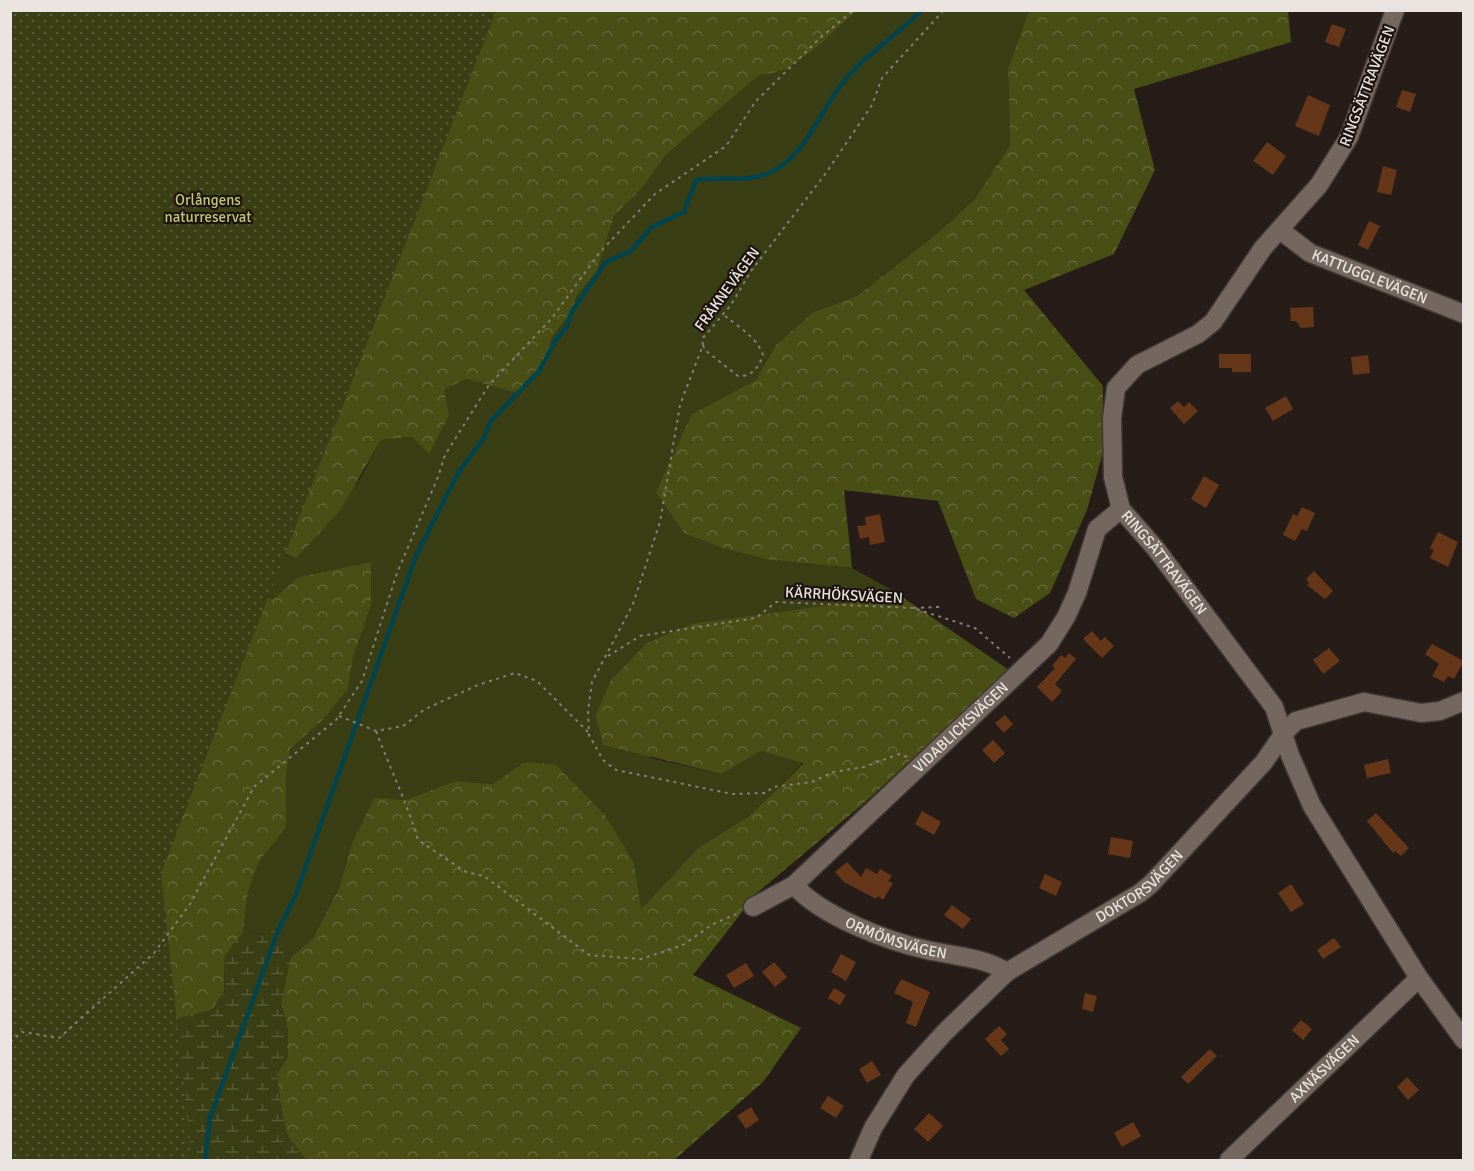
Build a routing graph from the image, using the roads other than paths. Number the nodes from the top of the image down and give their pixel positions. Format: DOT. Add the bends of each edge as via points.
graph roads {
  1 [pos="1395,10"];
  2 [pos="1280,230"];
  3 [pos="1464,314"];
  4 [pos="1121,509"];
  5 [pos="1464,701"];
  6 [pos="1284,733"];
  7 [pos="794,885"];
  8 [pos="753,907"];
  9 [pos="1007,972"];
  10 [pos="1419,978"];
  11 [pos="1464,1040"];
  12 [pos="859,1161"];
  13 [pos="1229,1161"];
  1 -- 2 [label="street, RINGSÄTTRAVÄGEN" via="1341,153"];
  2 -- 3 [label="street, KATTUGGLEVÄGEN" via="1310,253"];
  2 -- 4 [label="street, RINGSÄTTRAVÄGEN" via="1249,267 1213,322 1198,334 1137,365 1116,388 1113,477"];
  4 -- 6 [label="street, RINGSÄTTRAVÄGEN" via="1252,674 1274,707"];
  4 -- 7 [label="street, VIDABLICKSVÄGEN" via="1097,529 1077,593 1059,630 1023,669"];
  5 -- 6 [label="street, DOKTORSVÄGEN" via="1440,711 1421,713 1372,702 1354,704 1296,721"];
  6 -- 9 [label="street, DOKTORSVÄGEN" via="1264,762 1151,884"];
  6 -- 10 [label="street, RINGSÄTTRAVÄGEN" via="1312,806"];
  7 -- 8 [label="street, VIDABLICKSVÄGEN"];
  7 -- 9 [label="street, ORMÖMSVÄGEN" via="828,910 878,935 926,950 992,963"];
  9 -- 12 [label="street, DOKTORSVÄGEN" via="906,1075 873,1128"];
  10 -- 11 [label="street, RINGSÄTTRAVÄGEN"];
  10 -- 13 [label="street, AXNÄSVÄGEN"];
}
